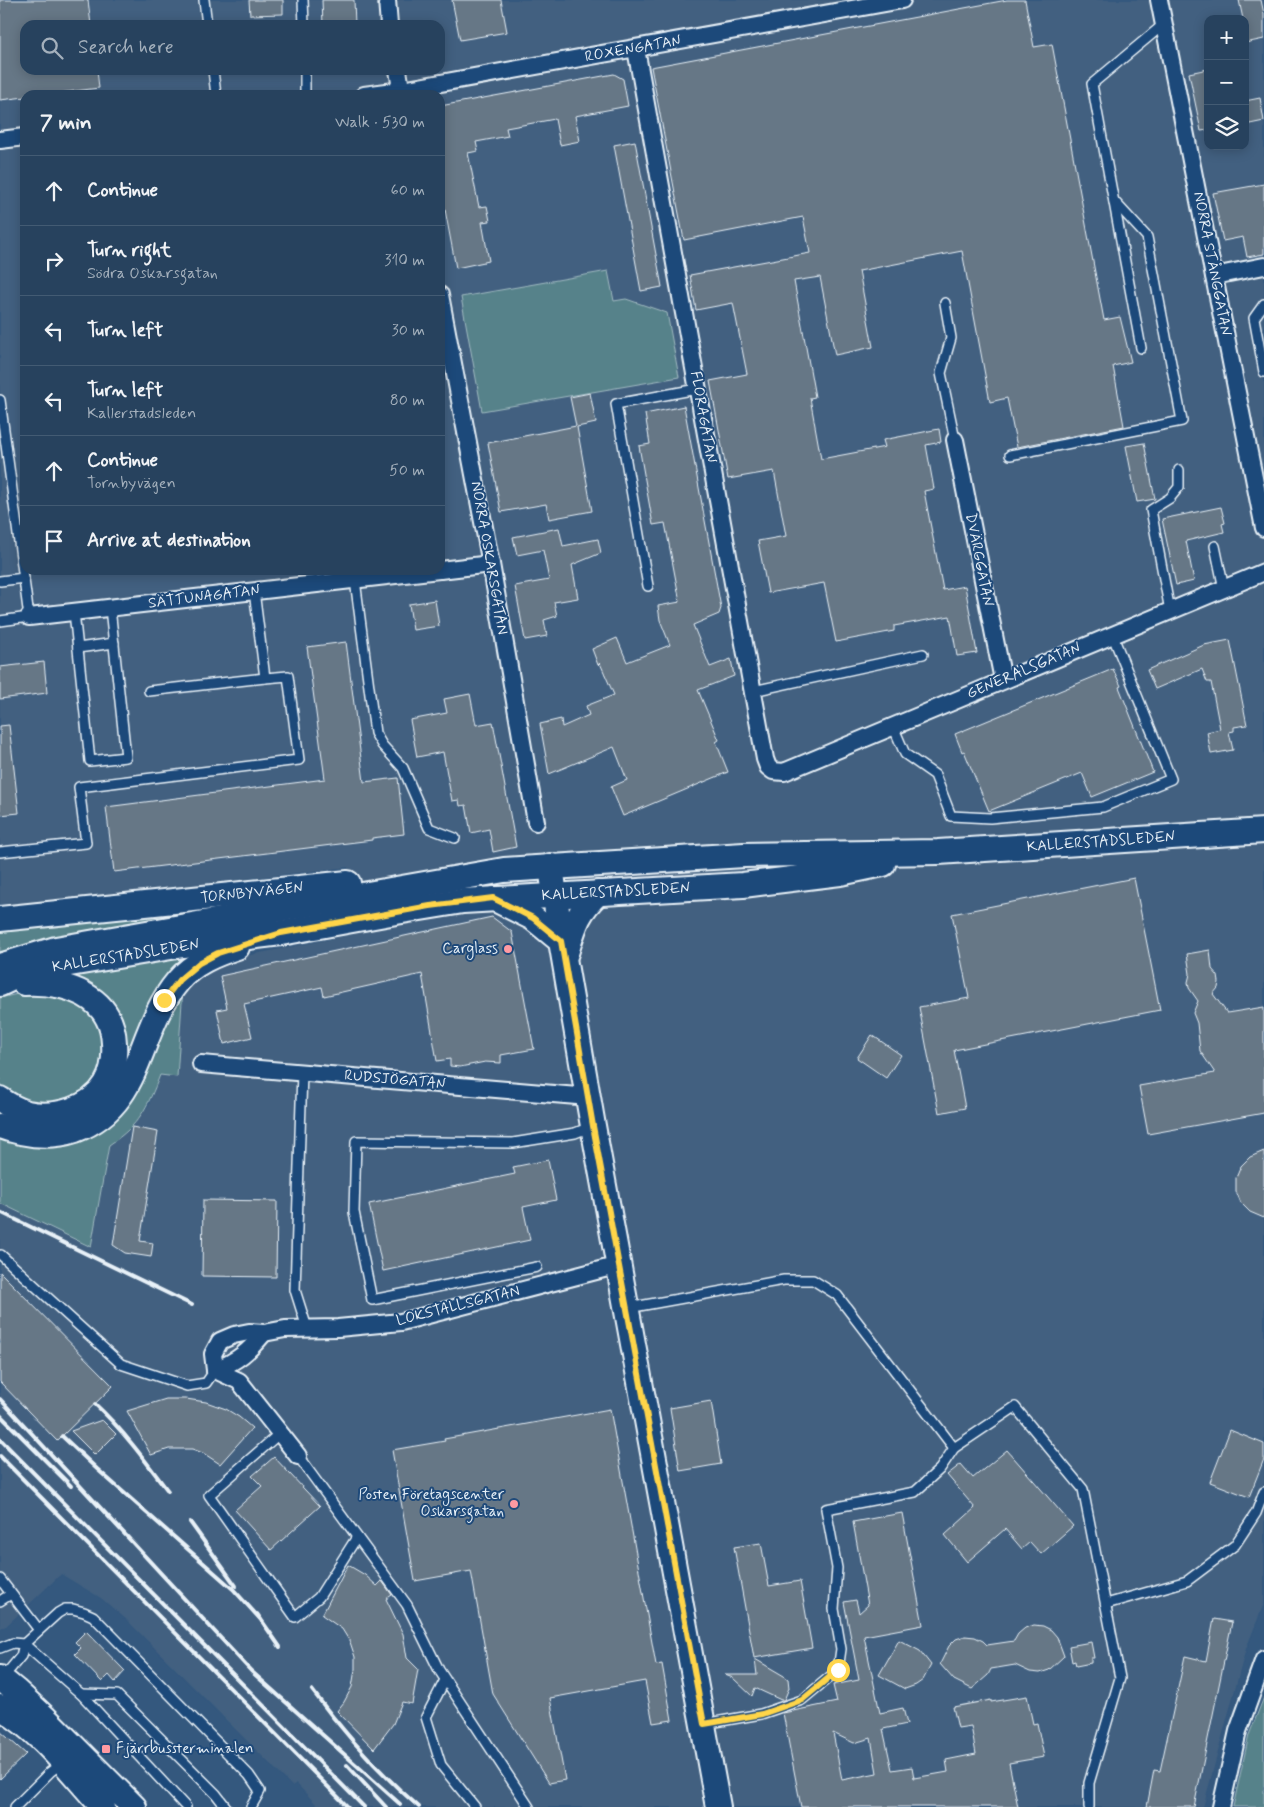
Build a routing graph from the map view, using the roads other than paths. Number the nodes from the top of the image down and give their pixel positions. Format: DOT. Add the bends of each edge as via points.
graph roads {
  1 [pos="204,0"];
  2 [pos="303,0"];
  3 [pos="387,0"];
  4 [pos="902,0"];
  5 [pos="1159,0"];
  6 [pos="206,20"];
  7 [pos="304,20"];
  8 [pos="389,20"];
  9 [pos="1164,24"];
  10 [pos="636,49"];
  11 [pos="214,75"];
  12 [pos="304,75"];
  13 [pos="399,75"];
  14 [pos="215,90"];
  15 [pos="305,90"];
  16 [pos="401,90"];
  17 [pos="418,90"];
  18 [pos="20,138"];
  19 [pos="0,140"];
  20 [pos="1114,200"];
  21 [pos="1264,266"];
  22 [pos="1214,276"];
  23 [pos="945,303"];
  24 [pos="1264,304"];
  25 [pos="1141,348"];
  26 [pos="446,355"];
  27 [pos="1264,372"];
  28 [pos="698,389"];
  29 [pos="0,400"];
  30 [pos="955,440"];
  31 [pos="1010,455"];
  32 [pos="1179,470"];
  33 [pos="1264,528"];
  34 [pos="1215,546"];
  35 [pos="20,548"];
  36 [pos="491,564"];
  37 [pos="445,569"];
  38 [pos="1264,572"];
  39 [pos="24,575"];
  40 [pos="397,575"];
  41 [pos="24,578"];
  42 [pos="355,580"];
  43 [pos="0,581"];
  44 [pos="648,586"];
  45 [pos="1224,589"];
  46 [pos="254,591"];
  47 [pos="110,608"];
  48 [pos="1170,611"];
  49 [pos="74,612"];
  50 [pos="29,617"];
  51 [pos="0,621"];
  52 [pos="1112,634"];
  53 [pos="114,643"];
  54 [pos="78,648"];
  55 [pos="923,654"];
  56 [pos="265,678"];
  57 [pos="1003,680"];
  58 [pos="149,691"];
  59 [pos="753,691"];
  60 [pos="893,726"];
  61 [pos="784,772"];
  62 [pos="536,822"];
  63 [pos="1264,831"];
  64 [pos="455,838"];
  65 [pos="0,852"];
  66 [pos="938,852"];
  67 [pos="551,866"];
  68 [pos="504,870"];
  69 [pos="598,893"];
  70 [pos="555,895"];
  71 [pos="493,898"];
  72 [pos="0,919"];
  73 [pos="281,933"];
  74 [pos="562,950"];
  75 [pos="0,966"];
  76 [pos="0,986"];
  77 [pos="201,1064"];
  78 [pos="302,1072"];
  79 [pos="589,1096"];
  80 [pos="0,1099"];
  81 [pos="0,1126"];
  82 [pos="593,1126"];
  83 [pos="1,1255"];
  84 [pos="619,1265"];
  85 [pos="537,1267"];
  86 [pos="627,1308"];
  87 [pos="307,1328"];
  88 [pos="264,1333"];
  89 [pos="215,1370"];
  90 [pos="280,1433"];
  91 [pos="954,1448"];
  92 [pos="298,1456"];
  93 [pos="1264,1492"];
  94 [pos="357,1536"];
  95 [pos="0,1579"];
  96 [pos="11,1594"];
  97 [pos="0,1601"];
  98 [pos="1106,1604"];
  99 [pos="40,1630"];
  100 [pos="24,1644"];
  101 [pos="0,1648"];
  102 [pos="1264,1659"];
  103 [pos="1,1679"];
  104 [pos="445,1680"];
  105 [pos="81,1694"];
  106 [pos="0,1707"];
  107 [pos="704,1724"];
  108 [pos="87,1760"];
  109 [pos="62,1762"];
  110 [pos="15,1807"];
  111 [pos="103,1807"];
  112 [pos="134,1807"];
  113 [pos="186,1807"];
  114 [pos="226,1807"];
  115 [pos="251,1807"];
  116 [pos="475,1807"];
  117 [pos="529,1807"];
  118 [pos="718,1807"];
  119 [pos="1089,1807"];
  120 [pos="1220,1807"];
  1 -- 6 [label="lane"];
  2 -- 7 [label="lane"];
  3 -- 8 [label="street"];
  4 -- 10 [label="street, ROXENGATAN"];
  5 -- 9 [label="street, NORRA STÅNGGATAN"];
  9 -- 20 [label="lane" via="1092,84"];
  9 -- 22 [label="street, NORRA STÅNGGATAN"];
  10 -- 17 [label="street, ROXENGATAN"];
  10 -- 28 [label="street, FLORAGATAN"];
  11 -- 14 [label="lane"];
  12 -- 15 [label="lane"];
  13 -- 16 [label="street"];
  18 -- 19 [label="street"];
  20 -- 25 [label="lane"];
  20 -- 31 [label="lane" via="1147,237 1182,421"];
  21 -- 22 [label="street"];
  22 -- 33 [label="street, NORRA STÅNGGATAN"];
  23 -- 30 [label="lane" via="951,338 941,373"];
  24 -- 27 [label="lane" via="1254,318"];
  26 -- 36 [label="street, NORRA OSKARSGATAN"];
  28 -- 44 [label="lane" via="616,404"];
  28 -- 59 [label="street, FLORAGATAN"];
  29 -- 35 [label="lane"];
  30 -- 57 [label="street, DVÄRGGATAN"];
  32 -- 48 [label="lane" via="1179,487 1170,498 1151,510"];
  34 -- 45 [label="lane"];
  36 -- 37 [label="street, SÄTTUNAGATAN"];
  36 -- 62 [label="street, NORRA OSKARSGATAN"];
  38 -- 45 [label="street, GENERALSGATAN"];
  39 -- 41 [label="lane"];
  40 -- 42 [label="street, SÄTTUNAGATAN"];
  41 -- 43 [label="lane"];
  41 -- 50 [label="lane"];
  42 -- 46 [label="street, SÄTTUNAGATAN"];
  42 -- 64 [label="lane" via="375,733 403,768 429,828"];
  45 -- 48 [label="street, GENERALSGATAN"];
  46 -- 47 [label="street, SÄTTUNAGATAN"];
  46 -- 56 [label="lane"];
  47 -- 49 [label="street, SÄTTUNAGATAN"];
  47 -- 53 [label="lane"];
  48 -- 52 [label="street, GENERALSGATAN"];
  49 -- 50 [label="street, SÄTTUNAGATAN"];
  49 -- 54 [label="lane"];
  50 -- 51 [label="lane"];
  52 -- 57 [label="street, GENERALSGATAN"];
  52 -- 60 [label="lane" via="1171,779 1103,808 990,818 951,816 935,775 905,754"];
  53 -- 54 [label="lane"];
  53 -- 54 [label="lane" via="126,757 90,761"];
  55 -- 59 [label="lane"];
  56 -- 58 [label="lane"];
  56 -- 65 [label="lane" via="288,676 299,760 79,787 86,843"];
  57 -- 60 [label="street, GENERALSGATAN"];
  59 -- 61 [label="street, FLORAGATAN" via="768,767"];
  60 -- 61 [label="street, GENERALSGATAN"];
  63 -- 66 [label="main road, KALLERSTADSLEDEN"];
  66 -- 67 [label="main road, KALLERSTADSLEDEN" via="744,855"];
  66 -- 69 [label="main road, KALLERSTADSLEDEN" via="840,872 743,885"];
  67 -- 68 [label="main road, KALLERSTADSLEDEN"];
  67 -- 70 [label="main road"];
  68 -- 72 [label="main road, TORNBYVÄGEN" via="420,875"];
  68 -- 75 [label="main road, KALLERSTADSLEDEN" via="56,949"];
  69 -- 70 [label="main road, KALLERSTADSLEDEN"];
  69 -- 74 [label="main road" via="581,910"];
  70 -- 71 [label="main road, KALLERSTADSLEDEN"];
  70 -- 74 [label="main road"];
  71 -- 73 [label="main road, KALLERSTADSLEDEN"];
  71 -- 74 [label="main road" via="533,918"];
  73 -- 76 [label="main road, KALLERSTADSLEDEN" via="58,966 19,975"];
  73 -- 81 [label="main road" via="218,953 199,963 179,980 151,1025 128,1086 103,1116 80,1128 50,1135"];
  74 -- 79 [label="main road"];
  76 -- 80 [label="main road" via="47,983 81,992 94,1001 111,1024 115,1054 106,1084 81,1107 66,1112 28,1113"];
  77 -- 78 [label="street, RUDSJÖGATAN"];
  78 -- 79 [label="street, RUDSJÖGATAN"];
  78 -- 87 [label="lane" via="295,1290"];
  79 -- 82 [label="main road"];
  82 -- 84 [label="main road"];
  82 -- 85 [label="lane" via="574,1133 513,1143 356,1141 354,1212 372,1300"];
  83 -- 89 [label="lane" via="121,1364 187,1386 206,1382"];
  84 -- 86 [label="main road"];
  84 -- 87 [label="street, LOKSTALLSGATAN" via="401,1322"];
  86 -- 91 [label="lane" via="784,1280 813,1280 836,1295"];
  86 -- 107 [label="main road"];
  87 -- 88 [label="street, LOKSTALLSGATAN"];
  88 -- 89 [label="street" via="233,1363"];
  88 -- 89 [label="street, LOKSTALLSGATAN" via="249,1332 220,1341 213,1354"];
  89 -- 90 [label="street" via="238,1381"];
  90 -- 92 [label="street"];
  90 -- 94 [label="lane" via="209,1495 295,1617 319,1597"];
  91 -- 98 [label="lane" via="1015,1407 1082,1489"];
  91 -- 107 [label="lane" via="940,1469 915,1492 826,1509 836,1568 834,1609 842,1649 838,1670 802,1700 762,1714"];
  92 -- 94 [label="lane"];
  93 -- 98 [label="lane" via="1256,1513 1235,1545 1187,1581"];
  94 -- 104 [label="lane" via="407,1605"];
  95 -- 96 [label="lane"];
  96 -- 97 [label="lane"];
  96 -- 99 [label="lane"];
  98 -- 119 [label="lane" via="1120,1678 1089,1783"];
  99 -- 100 [label="lane"];
  99 -- 115 [label="lane" via="65,1609 93,1616 249,1775 260,1791"];
  100 -- 101 [label="lane" via="12,1643"];
  100 -- 103 [label="lane" via="21,1656"];
  100 -- 105 [label="lane"];
  102 -- 120 [label="street" via="1238,1731"];
  103 -- 108 [label="main road"];
  104 -- 116 [label="lane" via="426,1717 441,1765"];
  104 -- 117 [label="lane"];
  105 -- 113 [label="lane"];
  105 -- 114 [label="lane" via="117,1695"];
  106 -- 109 [label="main road" via="23,1723"];
  107 -- 118 [label="main road"];
  108 -- 109 [label="lane"];
  108 -- 112 [label="main road"];
  109 -- 110 [label="lane"];
  109 -- 111 [label="main road"];
}
